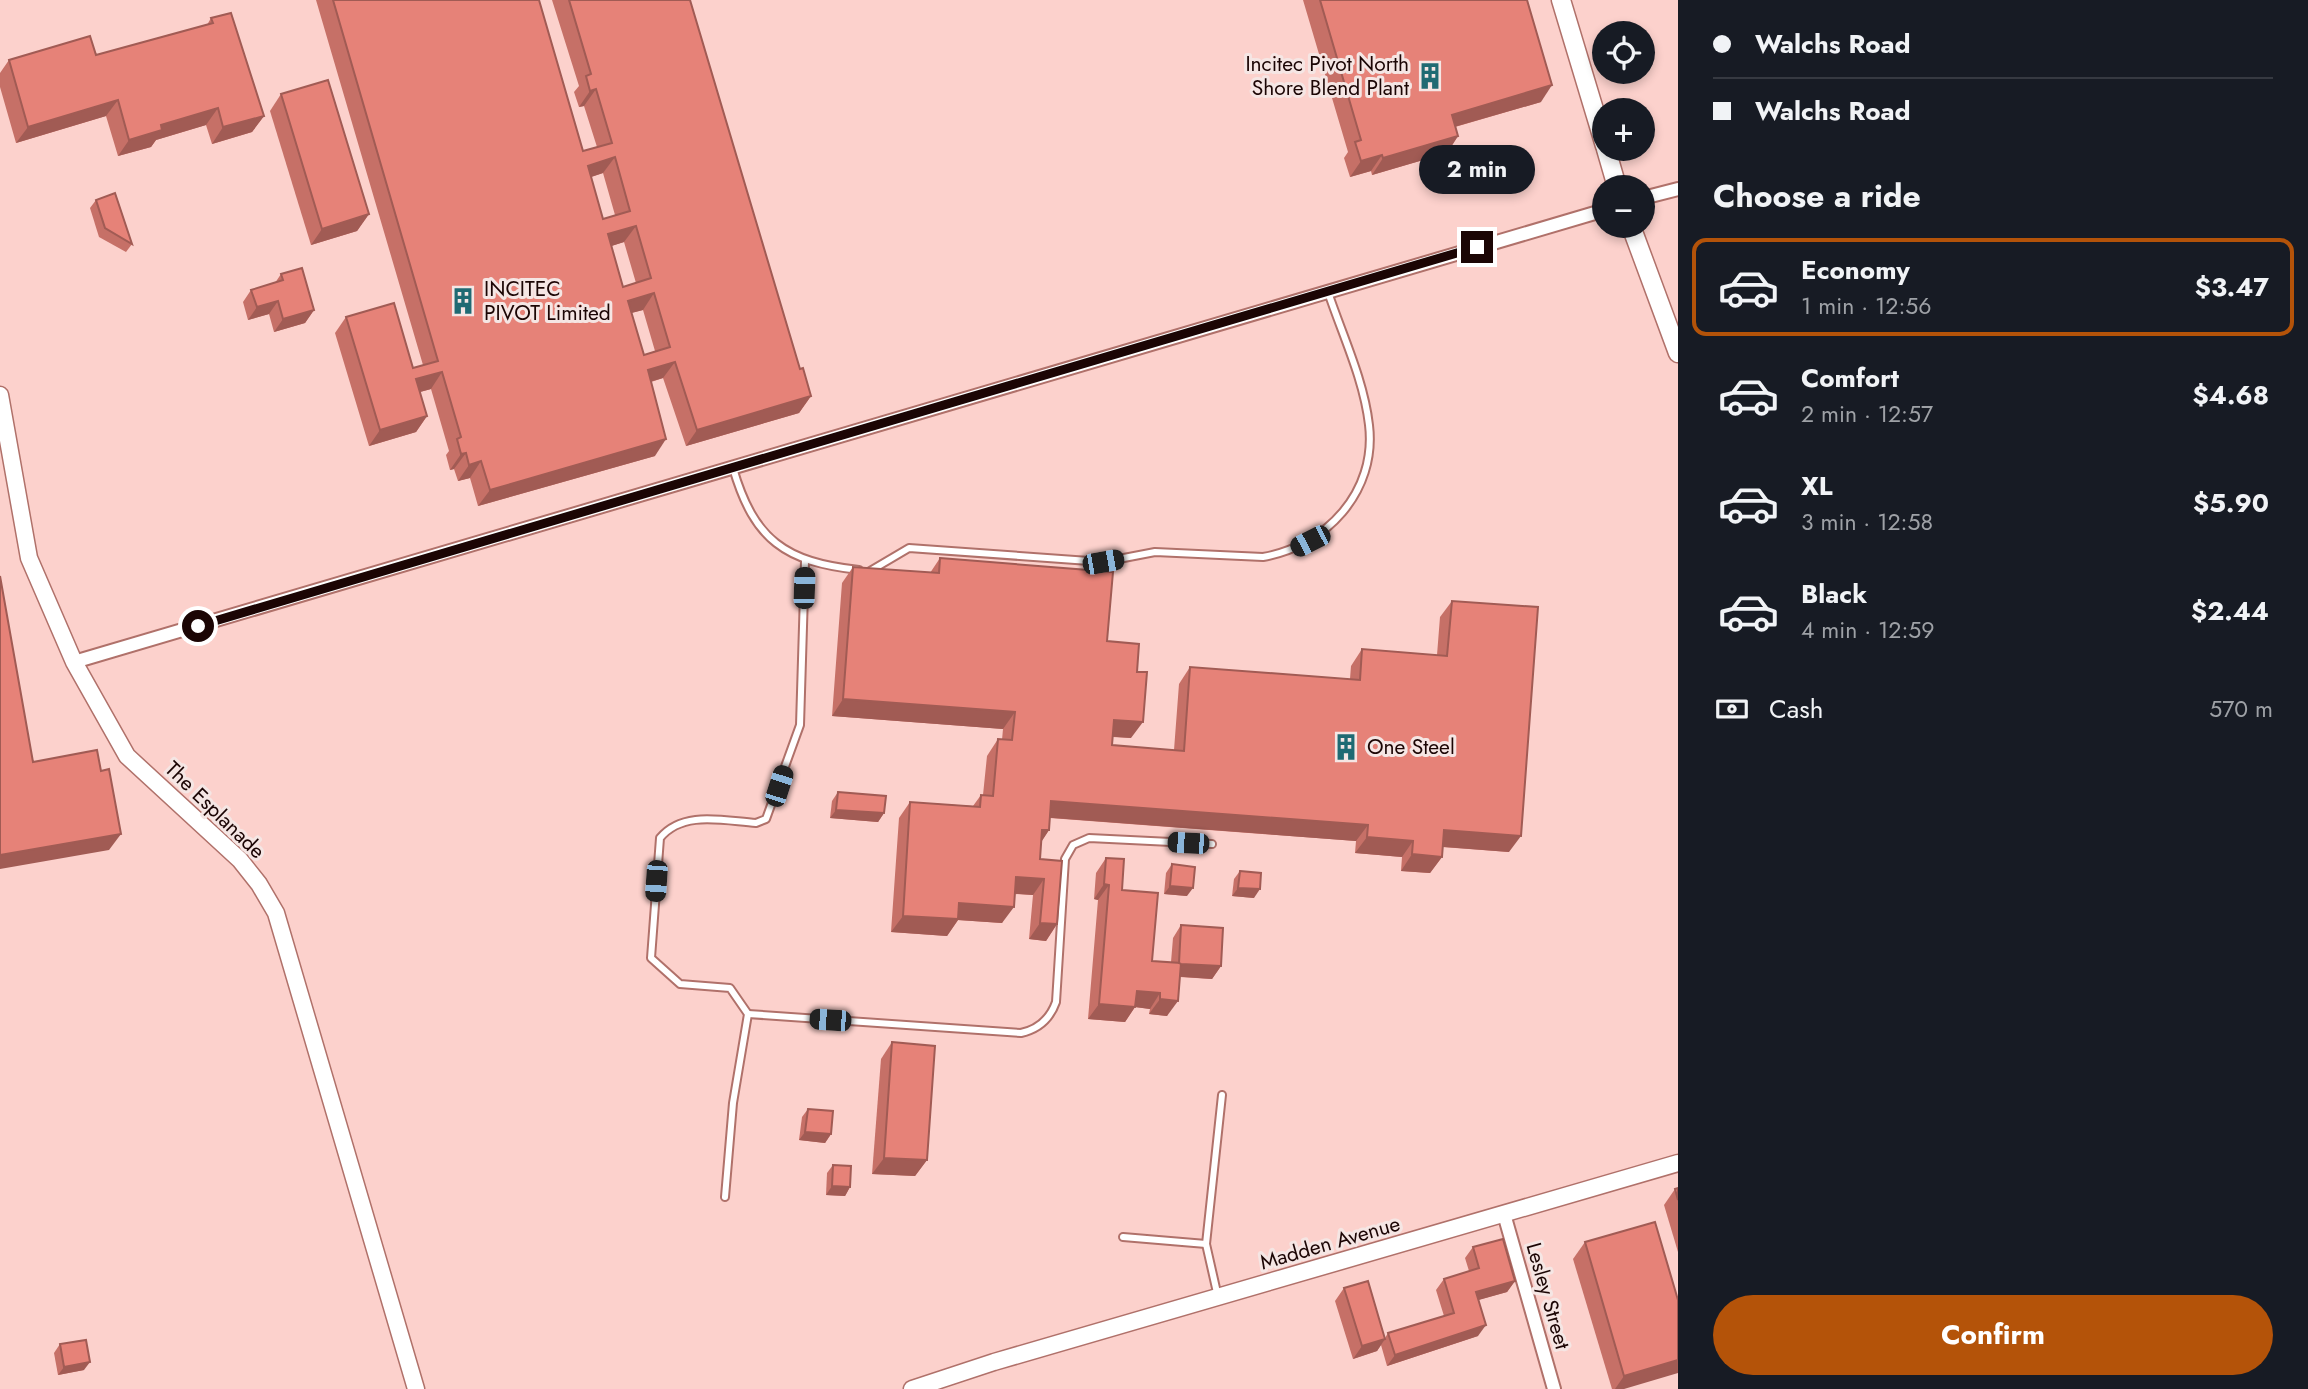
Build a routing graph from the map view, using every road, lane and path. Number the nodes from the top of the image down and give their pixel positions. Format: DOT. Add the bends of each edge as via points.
graph roads {
  1 [pos="1561,0"];
  2 [pos="1592,104"];
  3 [pos="1678,189"];
  4 [pos="1655,195"];
  5 [pos="1592,213"];
  6 [pos="1635,238"];
  7 [pos="1328,292"];
  8 [pos="1678,354"];
  9 [pos="0,395"];
  10 [pos="733,467"];
  11 [pos="805,561"];
  12 [pos="74,662"];
  13 [pos="1212,844"];
  14 [pos="748,1014"];
  15 [pos="1222,1095"];
  16 [pos="1678,1163"];
  17 [pos="725,1197"];
  18 [pos="1504,1214"];
  19 [pos="1122,1237"];
  20 [pos="1206,1244"];
  21 [pos="1217,1297"];
  22 [pos="416,1389"];
  23 [pos="912,1389"];
  24 [pos="1554,1389"];
  1 -- 2 [label="main road"];
  3 -- 4 [label="street"];
  5 -- 7 [label="street"];
  6 -- 8 [label="main road"];
  7 -- 10 [label="street"];
  7 -- 11 [label="lane" via="1367,412 1370,445 1356,493 1336,520 1310,541 1279,554 1246,558 1156,552 1103,562 909,548 873,571"];
  9 -- 12 [label="street, The Esplanade" via="29,558"];
  10 -- 11 [label="lane" via="756,523 775,544"];
  10 -- 12 [label="street"];
  11 -- 14 [label="lane" via="800,725 766,818 757,822 691,819 670,826 660,838 651,958 680,984 730,988"];
  12 -- 22 [label="street, The Esplanade" via="127,755 240,860 276,913"];
  13 -- 14 [label="lane" via="1088,838 1073,845 1065,859 1056,1002 1049,1017 1029,1031"];
  14 -- 17 [label="lane" via="733,1103"];
  15 -- 20 [label="lane"];
  16 -- 18 [label="street, Madden Avenue"];
  18 -- 21 [label="street, Madden Avenue"];
  18 -- 24 [label="street, Lesley Street"];
  19 -- 20 [label="lane"];
  20 -- 21 [label="lane"];
  21 -- 23 [label="street, Madden Avenue"];
}
